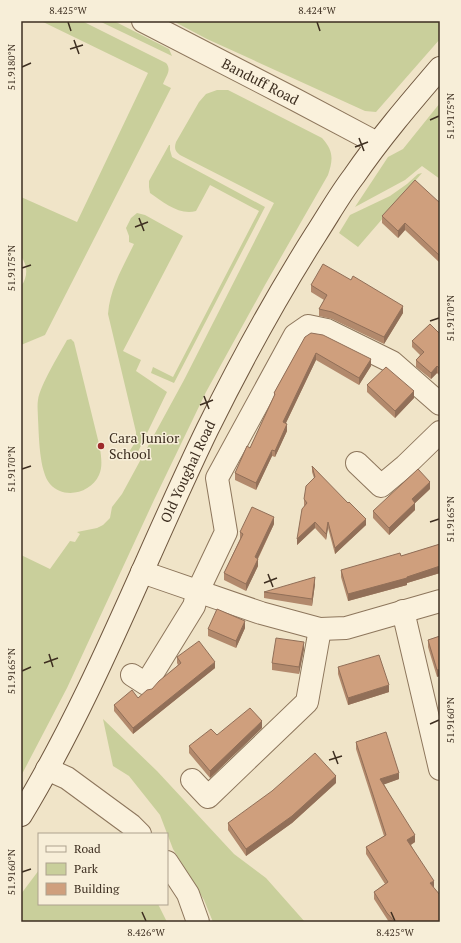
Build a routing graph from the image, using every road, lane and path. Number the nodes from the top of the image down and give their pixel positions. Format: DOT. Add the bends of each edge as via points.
graph roads {
  1 [pos="143,21"];
  2 [pos="440,68"];
  3 [pos="377,143"];
  4 [pos="440,404"];
  5 [pos="440,432"];
  6 [pos="356,463"];
  7 [pos="142,572"];
  8 [pos="198,591"];
  9 [pos="440,601"];
  10 [pos="403,611"];
  11 [pos="320,629"];
  12 [pos="132,675"];
  13 [pos="48,769"];
  14 [pos="440,769"];
  15 [pos="192,780"];
  16 [pos="21,815"];
  17 [pos="139,833"];
  18 [pos="168,864"];
  19 [pos="198,922"];
  1 -- 3 [label="street, Banduff Road"];
  2 -- 3 [label="street, Old Youghal Road"];
  3 -- 7 [label="street, Old Youghal Road" via="307,248 250,347 204,437"];
  4 -- 8 [label="street" via="392,362 327,330 308,326 294,335 217,478 226,532"];
  5 -- 6 [label="street" via="380,486"];
  7 -- 8 [label="street"];
  7 -- 13 [label="street, Old Youghal Road"];
  8 -- 11 [label="street" via="261,613"];
  8 -- 12 [label="street" via="194,606 146,684"];
  9 -- 10 [label="street"];
  10 -- 11 [label="street" via="346,628"];
  10 -- 14 [label="street"];
  11 -- 15 [label="street" via="307,702 208,797"];
  13 -- 16 [label="street, Old Youghal Road"];
  13 -- 17 [label="street" via="67,778"];
  18 -- 19 [label="street" via="188,894"];
}
